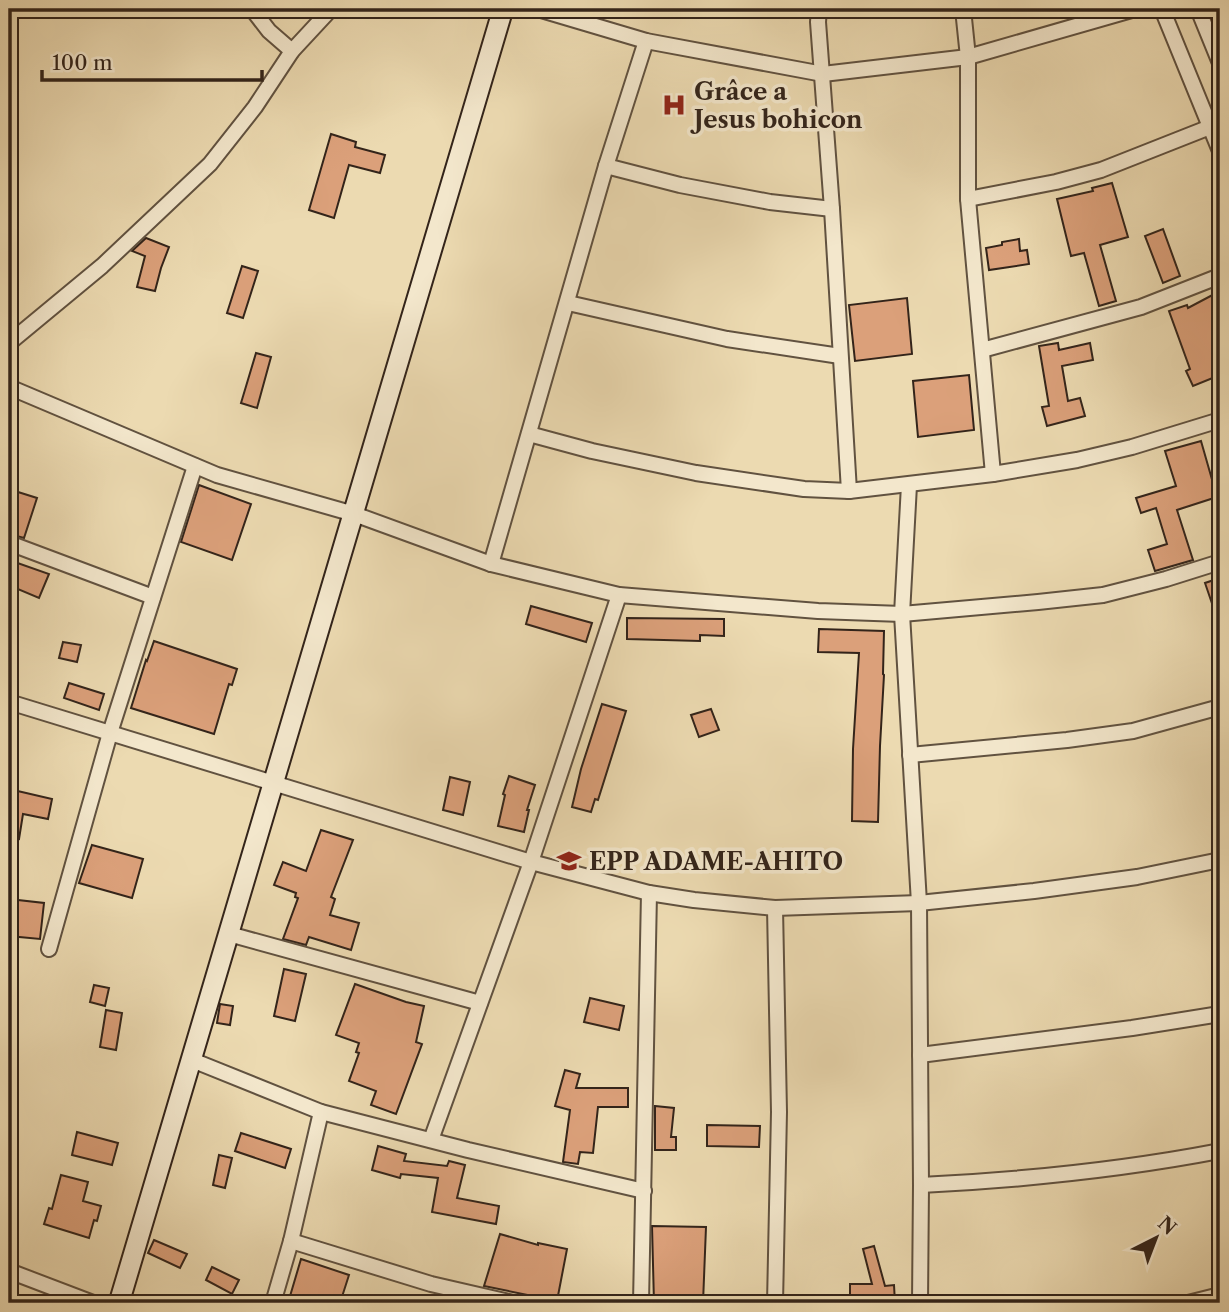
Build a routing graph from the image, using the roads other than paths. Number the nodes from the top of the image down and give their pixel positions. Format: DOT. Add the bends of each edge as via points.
graph roads {
  1 [pos="252,9"];
  2 [pos="331,9"];
  3 [pos="503,9"];
  4 [pos="538,9"];
  5 [pos="819,9"];
  6 [pos="963,9"];
  7 [pos="1135,9"];
  8 [pos="1161,9"];
  9 [pos="1198,9"];
  10 [pos="646,41"];
  11 [pos="292,51"];
  12 [pos="968,57"];
  13 [pos="1220,63"];
  14 [pos="823,74"];
  15 [pos="1210,127"];
  16 [pos="1220,150"];
  17 [pos="606,166"];
  18 [pos="968,199"];
  19 [pos="832,209"];
  20 [pos="1220,276"];
  21 [pos="568,303"];
  22 [pos="9,343"];
  23 [pos="982,350"];
  24 [pos="840,356"];
  25 [pos="9,387"];
  26 [pos="1220,420"];
  27 [pos="529,434"];
  28 [pos="195,466"];
  29 [pos="993,474"];
  30 [pos="909,485"];
  31 [pos="849,491"];
  32 [pos="354,514"];
  33 [pos="9,543"];
  34 [pos="1220,562"];
  35 [pos="491,564"];
  36 [pos="619,595"];
  37 [pos="153,597"];
  38 [pos="902,614"];
  39 [pos="9,702"];
  40 [pos="1220,706"];
  41 [pos="110,733"];
  42 [pos="910,755"];
  43 [pos="274,783"];
  44 [pos="1220,860"];
  45 [pos="531,862"];
  46 [pos="649,893"];
  47 [pos="919,902"];
  48 [pos="775,908"];
  49 [pos="229,934"];
  50 [pos="49,949"];
  51 [pos="480,1003"];
  52 [pos="1220,1014"];
  53 [pos="920,1055"];
  54 [pos="192,1060"];
  55 [pos="321,1112"];
  56 [pos="431,1140"];
  57 [pos="1220,1151"];
  58 [pos="921,1185"];
  59 [pos="644,1191"];
  60 [pos="291,1241"];
  61 [pos="9,1271"];
  62 [pos="1220,1295"];
  63 [pos="93,1303"];
  64 [pos="120,1303"];
  65 [pos="273,1303"];
  66 [pos="513,1303"];
  67 [pos="641,1303"];
  68 [pos="775,1303"];
  69 [pos="920,1303"];
  70 [pos="1188,1303"];
  1 -- 11 [label="street"];
  2 -- 11 [label="street"];
  3 -- 32 [label="main road"];
  4 -- 10 [label="street"];
  5 -- 14 [label="street"];
  6 -- 12 [label="street"];
  7 -- 12 [label="street"];
  8 -- 15 [label="street"];
  9 -- 13 [label="street"];
  10 -- 14 [label="street"];
  10 -- 17 [label="street"];
  11 -- 22 [label="street" via="210,164 102,266"];
  12 -- 14 [label="street"];
  12 -- 18 [label="street"];
  14 -- 19 [label="street"];
  15 -- 16 [label="street"];
  15 -- 18 [label="street" via="1101,170"];
  17 -- 19 [label="street" via="769,202"];
  17 -- 21 [label="street"];
  18 -- 23 [label="street"];
  19 -- 24 [label="street"];
  20 -- 23 [label="street" via="1141,306"];
  21 -- 24 [label="street" via="727,339"];
  21 -- 27 [label="street"];
  23 -- 29 [label="street"];
  24 -- 31 [label="street"];
  25 -- 28 [label="street"];
  26 -- 29 [label="street" via="1077,460"];
  27 -- 31 [label="street" via="696,473"];
  27 -- 35 [label="street"];
  28 -- 32 [label="street"];
  28 -- 37 [label="street"];
  29 -- 30 [label="street"];
  30 -- 31 [label="street"];
  30 -- 38 [label="street"];
  32 -- 35 [label="street"];
  32 -- 43 [label="main road"];
  33 -- 37 [label="street"];
  34 -- 38 [label="street" via="1102,594"];
  35 -- 36 [label="street"];
  36 -- 38 [label="street"];
  36 -- 45 [label="street"];
  37 -- 41 [label="street"];
  38 -- 42 [label="street"];
  39 -- 41 [label="street"];
  40 -- 42 [label="street" via="1133,731"];
  41 -- 43 [label="street"];
  41 -- 50 [label="street"];
  42 -- 47 [label="street"];
  43 -- 45 [label="street"];
  43 -- 49 [label="main road"];
  44 -- 47 [label="street" via="1138,877"];
  45 -- 46 [label="street"];
  45 -- 51 [label="street"];
  46 -- 48 [label="street"];
  46 -- 59 [label="street"];
  47 -- 48 [label="street"];
  47 -- 53 [label="street"];
  48 -- 68 [label="street" via="779,1112"];
  49 -- 51 [label="street"];
  49 -- 54 [label="main road"];
  51 -- 56 [label="street"];
  52 -- 53 [label="street"];
  53 -- 58 [label="street"];
  54 -- 55 [label="street"];
  54 -- 64 [label="main road"];
  55 -- 56 [label="street"];
  55 -- 60 [label="street"];
  56 -- 59 [label="street"];
  57 -- 58 [label="street" via="1036,1178"];
  58 -- 69 [label="street"];
  59 -- 67 [label="street"];
  60 -- 65 [label="street"];
  60 -- 66 [label="street" via="431,1284"];
  61 -- 63 [label="street"];
  62 -- 70 [label="street"];
}
